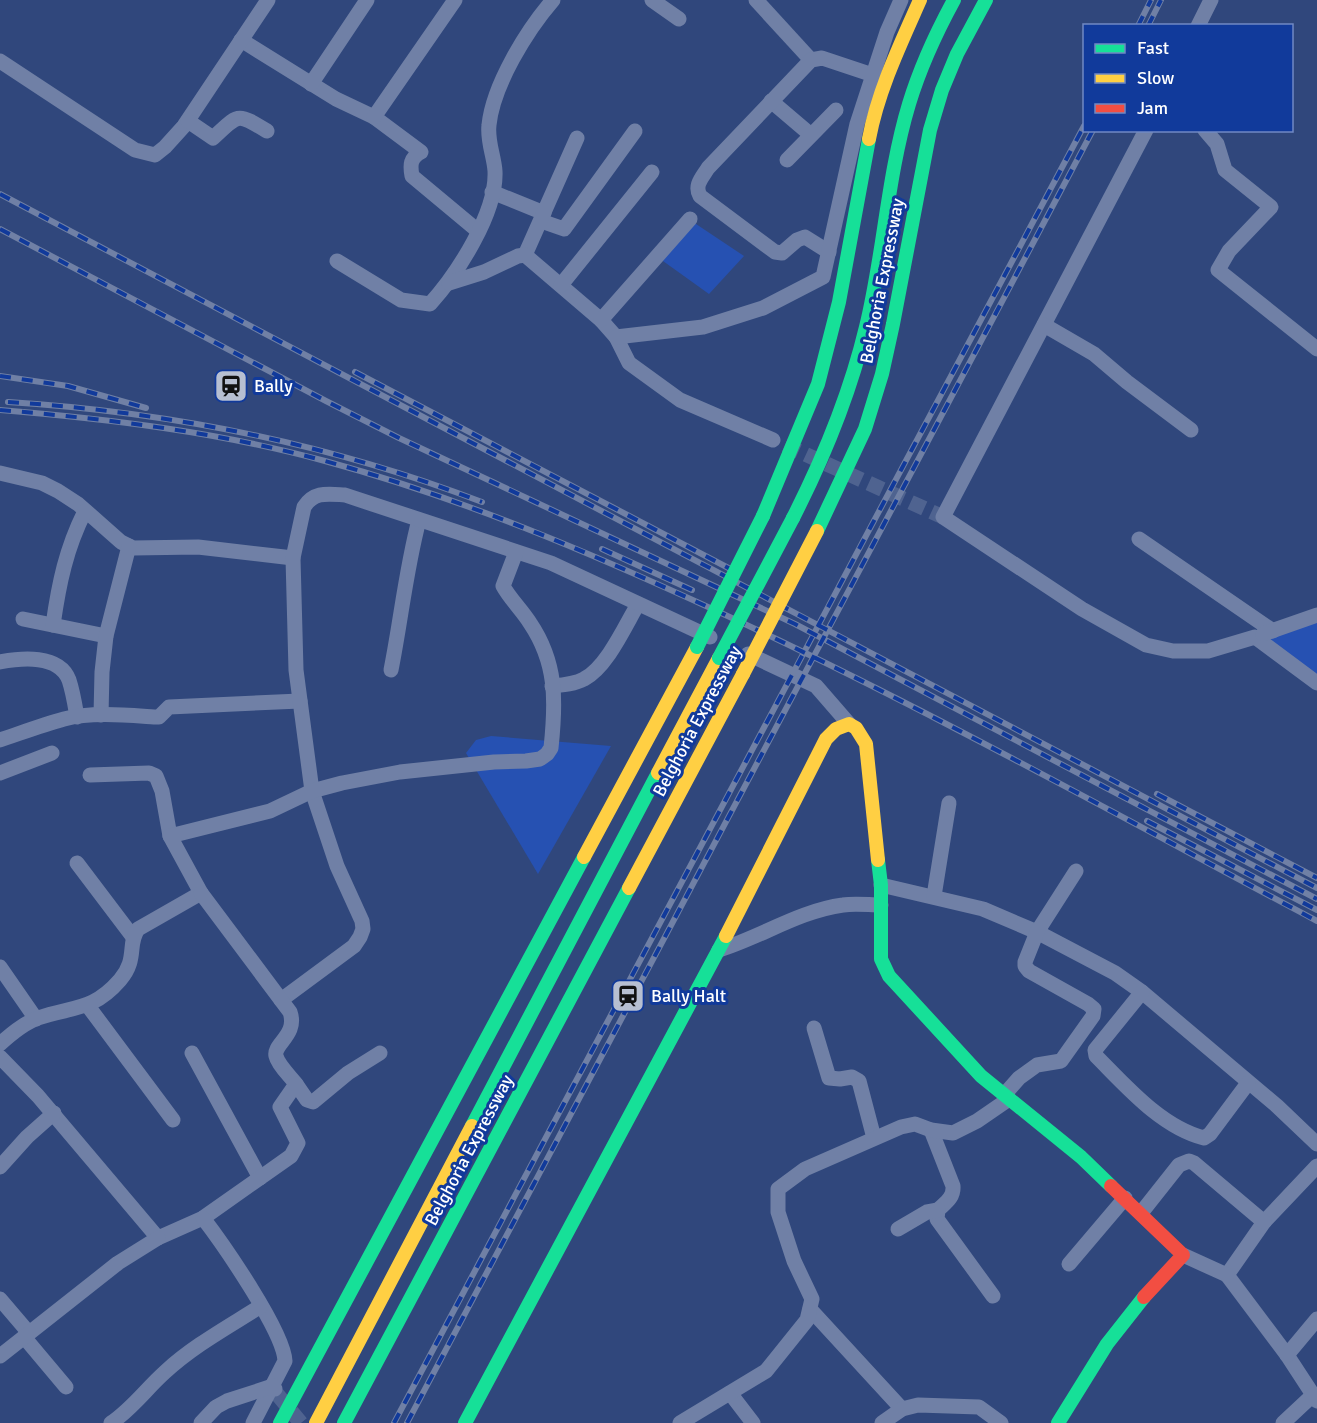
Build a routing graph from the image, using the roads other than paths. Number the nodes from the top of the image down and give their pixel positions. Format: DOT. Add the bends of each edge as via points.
graph roads {
  1 [pos="268,0"];
  2 [pos="367,0"];
  3 [pos="455,0"];
  4 [pos="553,0"];
  5 [pos="652,0"];
  6 [pos="756,0"];
  7 [pos="901,0"];
  8 [pos="920,0"];
  9 [pos="954,0"];
  10 [pos="986,0"];
  11 [pos="1210,0"];
  12 [pos="679,19"];
  13 [pos="1199,24"];
  14 [pos="241,40"];
  15 [pos="811,60"];
  16 [pos="0,61"];
  17 [pos="873,75"];
  18 [pos="311,84"];
  19 [pos="771,100"];
  20 [pos="836,110"];
  21 [pos="374,117"];
  22 [pos="188,121"];
  23 [pos="267,131"];
  24 [pos="635,131"];
  25 [pos="1145,132"];
  26 [pos="1207,132"];
  27 [pos="811,135"];
  28 [pos="577,138"];
  29 [pos="787,160"];
  30 [pos="652,172"];
  31 [pos="492,192"];
  32 [pos="542,217"];
  33 [pos="690,219"];
  34 [pos="478,231"];
  35 [pos="829,252"];
  36 [pos="525,255"];
  37 [pos="337,261"];
  38 [pos="449,283"];
  39 [pos="561,285"];
  40 [pos="601,320"];
  41 [pos="1044,325"];
  42 [pos="616,337"];
  43 [pos="1317,349"];
  44 [pos="1191,430"];
  45 [pos="773,440"];
  46 [pos="0,473"];
  47 [pos="85,511"];
  48 [pos="419,520"];
  49 [pos="1139,539"];
  50 [pos="129,546"];
  51 [pos="516,552"];
  52 [pos="293,558"];
  53 [pos="638,603"];
  54 [pos="1317,615"];
  55 [pos="23,619"];
  56 [pos="53,625"];
  57 [pos="1273,631"];
  58 [pos="106,636"];
  59 [pos="1255,637"];
  60 [pos="0,662"];
  61 [pos="391,670"];
  62 [pos="1317,683"];
  63 [pos="552,686"];
  64 [pos="300,701"];
  65 [pos="100,715"];
  66 [pos="78,717"];
  67 [pos="849,724"];
  68 [pos="0,740"];
  69 [pos="52,753"];
  70 [pos="0,772"];
  71 [pos="90,775"];
  72 [pos="312,791"];
  73 [pos="949,803"];
  74 [pos="170,836"];
  75 [pos="76,863"];
  76 [pos="1076,871"];
  77 [pos="881,885"];
  78 [pos="201,893"];
  79 [pos="934,896"];
  80 [pos="881,905"];
  81 [pos="1037,932"];
  82 [pos="134,937"];
  83 [pos="719,950"];
  84 [pos="0,967"];
  85 [pos="1142,992"];
  86 [pos="281,1000"];
  87 [pos="88,1006"];
  88 [pos="36,1019"];
  89 [pos="814,1028"];
  90 [pos="0,1044"];
  91 [pos="192,1053"];
  92 [pos="380,1053"];
  93 [pos="0,1056"];
  94 [pos="6,1073"];
  95 [pos="1248,1083"];
  96 [pos="296,1084"];
  97 [pos="1006,1097"];
  98 [pos="54,1113"];
  99 [pos="173,1120"];
  100 [pos="931,1131"];
  101 [pos="874,1138"];
  102 [pos="1317,1144"];
  103 [pos="1317,1166"];
  104 [pos="0,1167"];
  105 [pos="260,1178"];
  106 [pos="1125,1197"];
  107 [pos="938,1210"];
  108 [pos="1141,1213"];
  109 [pos="203,1218"];
  110 [pos="1264,1221"];
  111 [pos="898,1229"];
  112 [pos="158,1238"];
  113 [pos="1183,1255"];
  114 [pos="1069,1264"];
  115 [pos="1227,1275"];
  116 [pos="993,1296"];
  117 [pos="0,1299"];
  118 [pos="261,1306"];
  119 [pos="810,1309"];
  120 [pos="1317,1320"];
  121 [pos="26,1335"];
  122 [pos="1287,1355"];
  123 [pos="0,1356"];
  124 [pos="66,1387"];
  125 [pos="275,1390"];
  126 [pos="729,1393"];
  127 [pos="1315,1398"];
  128 [pos="902,1409"];
  129 [pos="111,1423"];
  130 [pos="201,1423"];
  131 [pos="253,1423"];
  132 [pos="280,1423"];
  133 [pos="316,1423"];
  134 [pos="344,1423"];
  135 [pos="465,1423"];
  136 [pos="680,1423"];
  137 [pos="753,1423"];
  138 [pos="882,1423"];
  139 [pos="1001,1423"];
  140 [pos="1058,1423"];
  141 [pos="1283,1423"];
  1 -- 14 [label="street"];
  2 -- 18 [label="street"];
  3 -- 21 [label="street"];
  4 -- 31 [label="street" via="498,87 488,126 495,171"];
  5 -- 12 [label="street"];
  6 -- 15 [label="street"];
  7 -- 17 [label="street"];
  8 -- 132 [label="main road, bridge" via="872,121 839,302 818,384 763,516 697,647"];
  9 -- 133 [label="main road, Belghoria Expressway, bridge" via="931,41 904,119 866,325 853,378 818,470"];
  10 -- 134 [label="main road, Belghoria Expressway, bridge" via="957,54 930,130 893,324 865,429 743,674"];
  11 -- 13 [label="street"];
  14 -- 18 [label="street"];
  14 -- 22 [label="street"];
  15 -- 17 [label="street" via="822,58"];
  15 -- 19 [label="street"];
  16 -- 22 [label="street" via="135,150 155,154"];
  17 -- 35 [label="street" via="857,124"];
  18 -- 21 [label="street"];
  19 -- 27 [label="street"];
  19 -- 35 [label="street" via="708,168 697,190 775,252 782,253 805,237"];
  20 -- 27 [label="street"];
  21 -- 34 [label="street" via="421,152 410,164 412,176"];
  22 -- 23 [label="street" via="213,138 235,118 244,117"];
  24 -- 32 [label="street" via="564,229"];
  25 -- 41 [label="street"];
  26 -- 43 [label="street" via="1217,144 1225,170 1271,207 1229,251 1218,270"];
  27 -- 29 [label="street"];
  28 -- 32 [label="street"];
  30 -- 39 [label="street"];
  31 -- 32 [label="street"];
  31 -- 34 [label="street" via="490,207"];
  32 -- 36 [label="street"];
  33 -- 40 [label="street"];
  34 -- 38 [label="street"];
  35 -- 42 [label="street" via="823,277 763,308 703,327"];
  36 -- 38 [label="street"];
  36 -- 39 [label="street"];
  37 -- 38 [label="street" via="401,300 430,304"];
  39 -- 40 [label="street"];
  40 -- 42 [label="street"];
  41 -- 44 [label="street" via="1094,354"];
  41 -- 59 [label="street" via="943,517 1082,609 1146,645 1173,651 1208,651"];
  42 -- 45 [label="street" via="628,363 680,400"];
  46 -- 47 [label="street" via="42,483"];
  47 -- 50 [label="street"];
  47 -- 56 [label="street" via="66,557"];
  48 -- 51 [label="street"];
  48 -- 52 [label="street" via="345,495 314,496 303,507"];
  48 -- 61 [label="street"];
  49 -- 57 [label="street"];
  50 -- 52 [label="street" via="215,548"];
  50 -- 58 [label="street"];
  51 -- 53 [label="street"];
  51 -- 63 [label="street" via="503,586 544,647 551,664"];
  52 -- 64 [label="street"];
  53 -- 63 [label="street" via="599,667 585,679"];
  53 -- 67 [label="street" via="816,686"];
  54 -- 57 [label="street"];
  55 -- 56 [label="street"];
  56 -- 58 [label="street"];
  57 -- 59 [label="street"];
  58 -- 65 [label="street"];
  59 -- 62 [label="street"];
  60 -- 66 [label="street" via="20,658 58,666 68,679"];
  63 -- 72 [label="street" via="550,748 540,759 400,772"];
  64 -- 65 [label="street" via="169,707 159,717"];
  64 -- 72 [label="street"];
  65 -- 66 [label="street"];
  66 -- 68 [label="street"];
  67 -- 77 [label="main road" via="866,744"];
  67 -- 83 [label="main road" via="826,739"];
  69 -- 70 [label="street"];
  71 -- 74 [label="street" via="156,776"];
  72 -- 74 [label="street" via="270,811"];
  72 -- 86 [label="street" via="363,929 354,946"];
  73 -- 79 [label="street"];
  74 -- 78 [label="street"];
  75 -- 82 [label="street"];
  76 -- 81 [label="street"];
  77 -- 79 [label="street"];
  77 -- 80 [label="main road"];
  78 -- 82 [label="street" via="150,921"];
  78 -- 86 [label="street"];
  79 -- 81 [label="street" via="983,909"];
  80 -- 83 [label="street" via="845,904 820,909"];
  80 -- 97 [label="main road" via="881,959 889,976 981,1076"];
  81 -- 85 [label="street" via="1115,973"];
  81 -- 97 [label="street" via="1025,966 1088,1004 1094,1013 1061,1061 1037,1065 1019,1078"];
  82 -- 87 [label="street" via="129,970 106,995"];
  83 -- 135 [label="main road"];
  84 -- 88 [label="street"];
  85 -- 95 [label="street"];
  85 -- 95 [label="street" via="1095,1050 1096,1056 1143,1104 1204,1138"];
  86 -- 96 [label="street" via="292,1019 290,1032 276,1057"];
  87 -- 88 [label="street"];
  87 -- 99 [label="street"];
  88 -- 90 [label="street"];
  89 -- 101 [label="street" via="829,1078 852,1077 859,1081"];
  91 -- 105 [label="street"];
  92 -- 96 [label="street" via="313,1102"];
  93 -- 94 [label="street"];
  94 -- 98 [label="street"];
  95 -- 102 [label="street"];
  96 -- 105 [label="street" via="280,1107 298,1143 296,1149"];
  97 -- 100 [label="street" via="977,1121 953,1133"];
  97 -- 106 [label="main road"];
  98 -- 104 [label="street"];
  98 -- 112 [label="street"];
  100 -- 101 [label="street" via="915,1124"];
  100 -- 107 [label="street" via="953,1186 951,1197"];
  101 -- 119 [label="street" via="805,1169 778,1189 778,1212 812,1299"];
  103 -- 110 [label="street"];
  105 -- 109 [label="street"];
  106 -- 108 [label="main road"];
  106 -- 114 [label="street"];
  107 -- 111 [label="street"];
  107 -- 116 [label="street" via="938,1224"];
  108 -- 110 [label="street" via="1179,1165 1189,1161"];
  108 -- 113 [label="main road"];
  109 -- 112 [label="street"];
  109 -- 118 [label="street"];
  110 -- 115 [label="street"];
  112 -- 121 [label="street" via="118,1263"];
  113 -- 115 [label="street"];
  113 -- 140 [label="main road" via="1107,1344"];
  115 -- 122 [label="street"];
  117 -- 121 [label="street"];
  118 -- 125 [label="street" via="284,1351 285,1361"];
  118 -- 129 [label="street" via="187,1354"];
  119 -- 126 [label="street" via="807,1320 766,1371"];
  119 -- 128 [label="street"];
  120 -- 122 [label="street"];
  121 -- 123 [label="street"];
  121 -- 124 [label="street"];
  122 -- 127 [label="street"];
  125 -- 130 [label="street" via="227,1401"];
  125 -- 131 [label="street"];
  126 -- 136 [label="street"];
  126 -- 137 [label="street"];
  127 -- 141 [label="street"];
  128 -- 138 [label="street"];
  128 -- 139 [label="street" via="918,1405 979,1407"];
}
